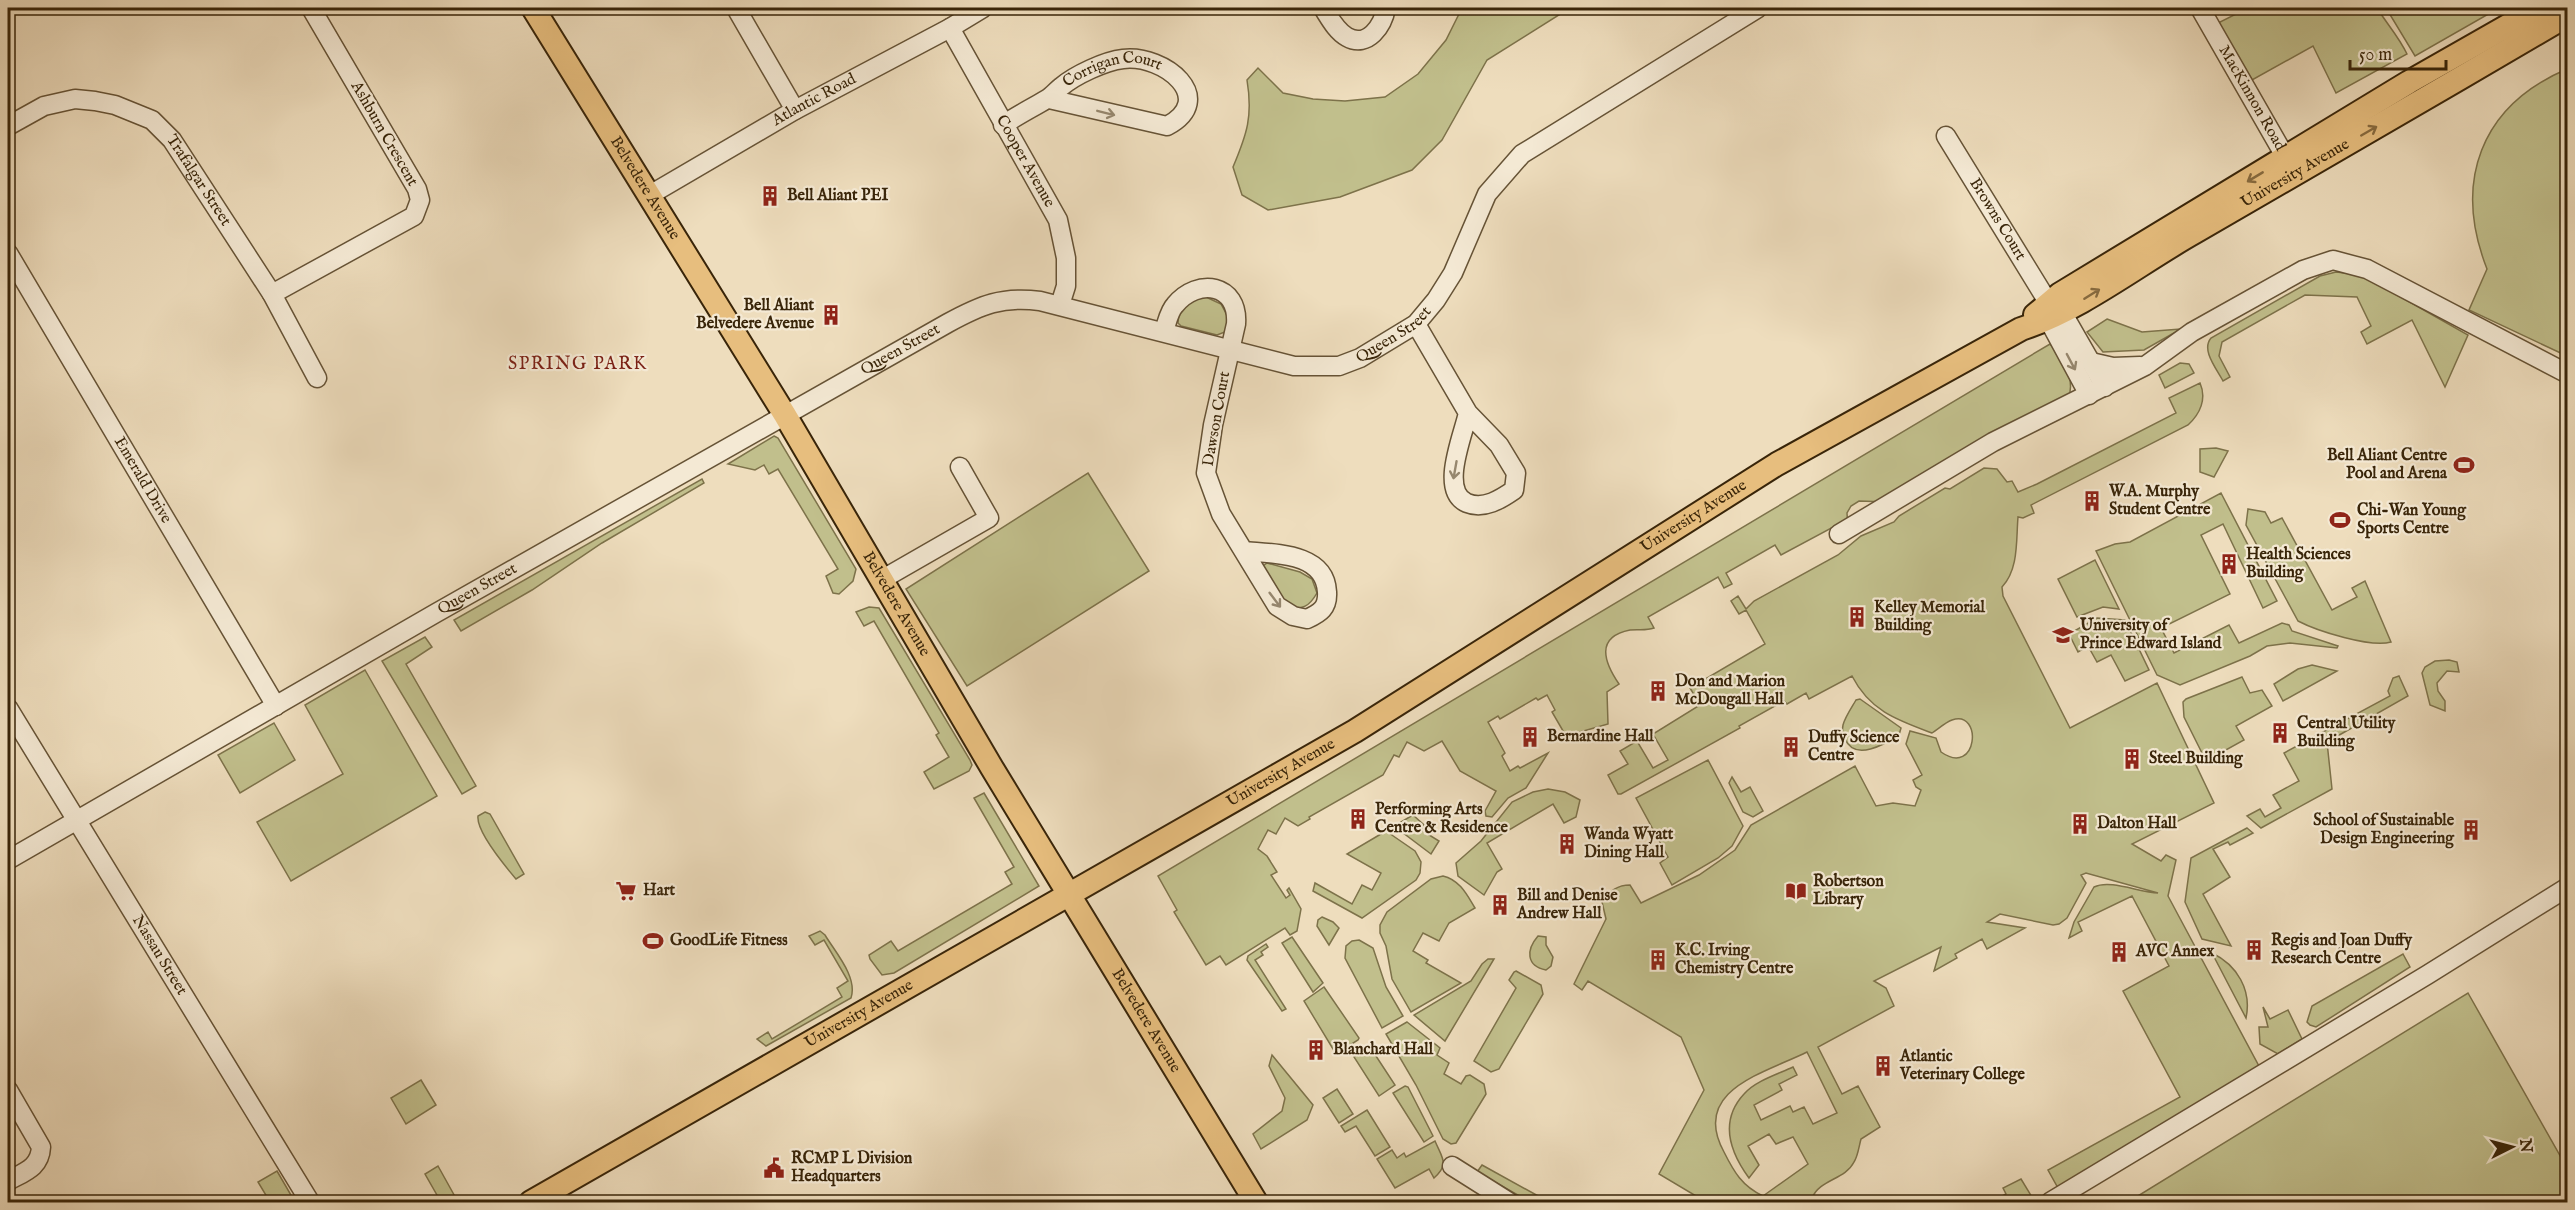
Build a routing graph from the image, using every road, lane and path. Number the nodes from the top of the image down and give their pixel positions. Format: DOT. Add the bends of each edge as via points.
graph roads {
  1 [pos="311,8"];
  2 [pos="533,8"];
  3 [pos="736,8"];
  4 [pos="983,8"];
  5 [pos="1323,8"];
  6 [pos="1386,8"];
  7 [pos="1758,8"];
  8 [pos="2200,8"];
  9 [pos="2540,8"];
  10 [pos="2568,15"];
  11 [pos="950,28"];
  12 [pos="1049,99"];
  13 [pos="795,110"];
  14 [pos="1003,125"];
  15 [pos="8,126"];
  16 [pos="1946,136"];
  17 [pos="2286,158"];
  18 [pos="648,196"];
  19 [pos="8,254"];
  20 [pos="272,294"];
  21 [pos="1059,305"];
  22 [pos="2053,311"];
  23 [pos="1416,324"];
  24 [pos="1164,331"];
  25 [pos="1230,351"];
  26 [pos="2091,362"];
  27 [pos="2145,366"];
  28 [pos="2568,374"];
  29 [pos="317,378"];
  30 [pos="2105,387"];
  31 [pos="2089,396"];
  32 [pos="1468,413"];
  33 [pos="785,415"];
  34 [pos="960,466"];
  35 [pos="1839,534"];
  36 [pos="1244,551"];
  37 [pos="881,580"];
  38 [pos="276,706"];
  39 [pos="8,708"];
  40 [pos="77,820"];
  41 [pos="8,860"];
  42 [pos="2568,887"];
  43 [pos="1068,896"];
  44 [pos="8,1090"];
  45 [pos="1452,1166"];
  46 [pos="8,1182"];
  47 [pos="310,1203"];
  48 [pos="531,1203"];
  49 [pos="1257,1203"];
  50 [pos="1509,1203"];
  51 [pos="2050,1203"];
  1 -- 20 [label="street, Ashburn Crescent" via="417,189 419,209 414,216"];
  2 -- 18 [label="main road, Belvedere Avenue"];
  3 -- 13 [label="street"];
  4 -- 11 [label="street, Atlantic Road"];
  5 -- 6 [label="street" via="1347,38 1361,40 1384,21"];
  7 -- 23 [label="street, Queen Street" via="1521,154 1487,194 1453,273"];
  8 -- 17 [label="street, MacKinnon Road"];
  9 -- 17 [label="main road, University Avenue"];
  22 -- 10 [label="main road, University Avenue, one-way"];
  11 -- 13 [label="street, Atlantic Road"];
  11 -- 14 [label="street, Cooper Avenue"];
  12 -- 12 [label="street, Corrigan Court, one-way" via="1167,126 1182,114 1186,92 1180,78 1164,66 1125,58 1106,62 1062,86"];
  12 -- 14 [label="street, Corrigan Court"];
  13 -- 18 [label="street, Atlantic Road"];
  14 -- 21 [label="street, Cooper Avenue" via="1058,220 1064,239 1066,286"];
  15 -- 20 [label="street, Trafalgar Street" via="44,106 75,99 115,105 152,120 172,140"];
  16 -- 22 [label="street, Browns Court"];
  17 -- 22 [label="main road, University Avenue, one-way"];
  18 -- 33 [label="main road, Belvedere Avenue"];
  19 -- 38 [label="street, Emerald Drive"];
  20 -- 29 [label="street, Trafalgar Street"];
  21 -- 24 [label="street, Queen Street"];
  21 -- 33 [label="street, Queen Street" via="1020,298 971,310"];
  22 -- 26 [label="street"];
  22 -- 31 [label="street, one-way"];
  22 -- 43 [label="main road, University Avenue" via="1777,464 1355,731"];
  23 -- 25 [label="street, Queen Street" via="1360,358 1339,366 1294,366"];
  23 -- 32 [label="street"];
  24 -- 25 [label="street, Queen Street"];
  24 -- 25 [label="street, Dawson Court" via="1174,306 1185,296 1204,288 1216,289 1229,296 1237,311"];
  25 -- 36 [label="street, Dawson Court" via="1206,473 1221,514"];
  26 -- 27 [label="street" via="2113,367"];
  26 -- 30 [label="street"];
  27 -- 28 [label="street" via="2192,332 2303,270 2332,260 2367,269"];
  27 -- 30 [label="street"];
  30 -- 31 [label="street"];
  31 -- 35 [label="street" via="1993,442"];
  32 -- 32 [label="street, one-way" via="1453,489 1462,501 1473,506 1499,501 1514,490 1516,473 1499,445"];
  33 -- 37 [label="main road, Belvedere Avenue"];
  33 -- 38 [label="street, Queen Street"];
  34 -- 37 [label="street" via="989,518"];
  36 -- 36 [label="street, Dawson Court, one-way" via="1277,606 1307,619 1324,609 1326,580 1311,564 1284,555"];
  37 -- 43 [label="main road, Belvedere Avenue"];
  38 -- 40 [label="street, Queen Street"];
  39 -- 40 [label="street, Nassau Street"];
  40 -- 41 [label="street, Queen Street"];
  40 -- 47 [label="street, Nassau Street"];
  42 -- 51 [label="street"];
  43 -- 48 [label="main road, University Avenue"];
  43 -- 49 [label="main road, Belvedere Avenue"];
  44 -- 46 [label="street" via="41,1147 36,1165"];
  45 -- 50 [label="street"];
}
